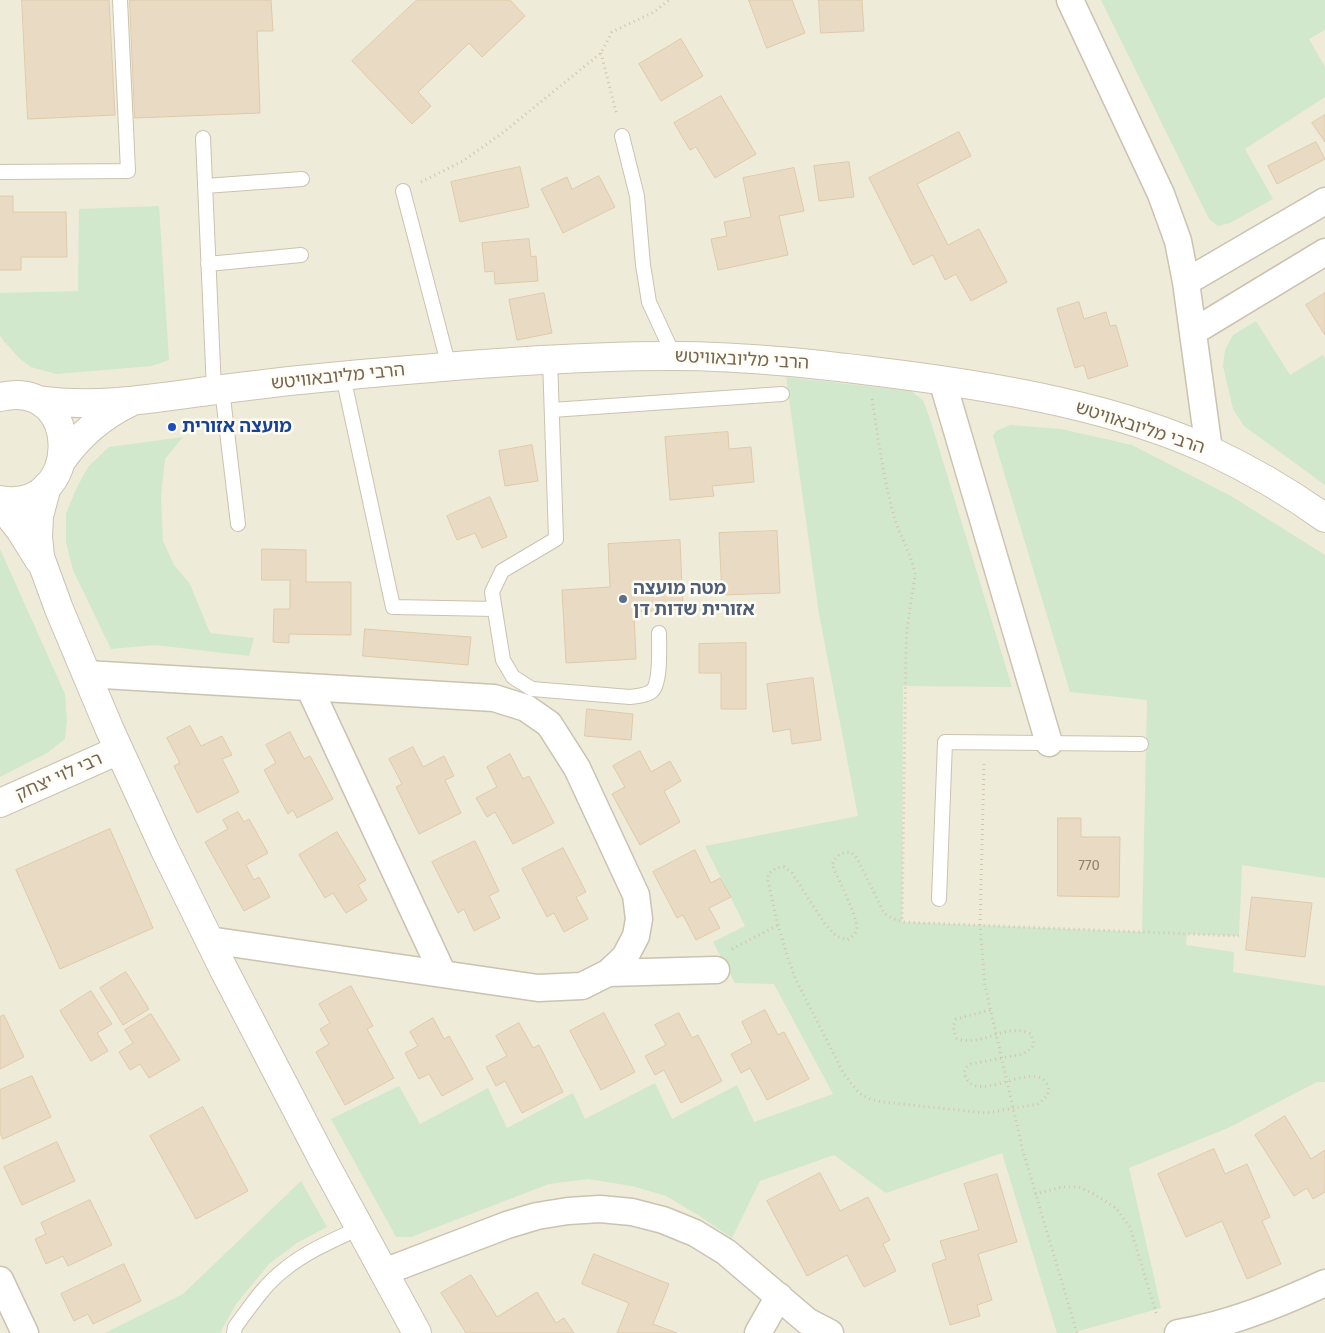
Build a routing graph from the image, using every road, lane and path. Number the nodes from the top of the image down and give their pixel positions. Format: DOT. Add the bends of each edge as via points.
graph roads {
  1 [pos="120,0"];
  2 [pos="669,0"];
  3 [pos="1070,0"];
  4 [pos="601,53"];
  5 [pos="622,136"];
  6 [pos="203,138"];
  7 [pos="0,172"];
  8 [pos="302,179"];
  9 [pos="205,186"];
  10 [pos="402,191"];
  11 [pos="1325,201"];
  12 [pos="1325,252"];
  13 [pos="301,255"];
  14 [pos="208,264"];
  15 [pos="1186,282"];
  16 [pos="1193,332"];
  17 [pos="674,356"];
  18 [pos="550,359"];
  19 [pos="450,367"];
  20 [pos="867,371"];
  21 [pos="343,376"];
  22 [pos="0,378"];
  23 [pos="942,380"];
  24 [pos="218,390"];
  25 [pos="782,394"];
  26 [pos="21,397"];
  27 [pos="132,402"];
  28 [pos="552,410"];
  29 [pos="1209,450"];
  30 [pos="62,460"];
  31 [pos="47,486"];
  32 [pos="0,500"];
  33 [pos="0,504"];
  34 [pos="1325,518"];
  35 [pos="238,524"];
  36 [pos="43,567"];
  37 [pos="494,609"];
  38 [pos="659,633"];
  39 [pos="86,674"];
  40 [pos="309,687"];
  41 [pos="984,742"];
  42 [pos="1049,743"];
  43 [pos="1141,744"];
  44 [pos="118,750"];
  45 [pos="0,803"];
  46 [pos="939,899"];
  47 [pos="902,922"];
  48 [pos="778,925"];
  49 [pos="980,925"];
  50 [pos="1239,936"];
  51 [pos="209,940"];
  52 [pos="716,970"];
  53 [pos="444,974"];
  54 [pos="608,974"];
  55 [pos="990,1010"];
  56 [pos="996,1034"];
  57 [pos="1001,1058"];
  58 [pos="1007,1082"];
  59 [pos="1013,1108"];
  60 [pos="1035,1194"];
  61 [pos="359,1228"];
  62 [pos="384,1272"];
  63 [pos="0,1280"];
  64 [pos="1325,1283"];
  65 [pos="778,1296"];
  66 [pos="1169,1329"];
  67 [pos="25,1333"];
  68 [pos="234,1333"];
  69 [pos="417,1333"];
  70 [pos="758,1333"];
  71 [pos="830,1333"];
  72 [pos="1077,1333"];
  1 -- 7 [label="lane" via="128,171"];
  2 -- 4 [label="path" via="654,12 612,32"];
  3 -- 15 [label="street" via="1164,200 1178,241"];
  4 -- 5 [label="path"];
  4 -- 10 [label="path" via="463,161"];
  5 -- 17 [label="lane" via="637,196 648,302"];
  6 -- 9 [label="lane"];
  8 -- 9 [label="lane"];
  9 -- 14 [label="lane"];
  10 -- 19 [label="lane"];
  11 -- 15 [label="street"];
  12 -- 16 [label="street"];
  13 -- 14 [label="lane"];
  14 -- 24 [label="lane"];
  15 -- 16 [label="street"];
  16 -- 29 [label="street"];
  17 -- 18 [label="main road, הרבי מליובאוויטש"];
  17 -- 20 [label="main road, הרבי מליובאוויטש" via="775,361"];
  18 -- 19 [label="main road, הרבי מליובאוויטש"];
  18 -- 28 [label="lane"];
  19 -- 21 [label="main road, הרבי מליובאוויטש"];
  20 -- 23 [label="main road, הרבי מליובאוויטש"];
  20 -- 47 [label="path" via="887,492 915,575 906,649"];
  21 -- 24 [label="main road, הרבי מליובאוויטש"];
  21 -- 37 [label="lane" via="394,607"];
  22 -- 26 [label="main road"];
  23 -- 29 [label="main road, הרבי מליובאוויטש" via="1116,417"];
  23 -- 42 [label="street"];
  24 -- 27 [label="main road, הרבי מליובאוויטש"];
  24 -- 35 [label="lane"];
  25 -- 28 [label="lane"];
  26 -- 27 [label="main road, הרבי מליובאוויטש" via="78,404"];
  26 -- 30 [label="main road" via="46,406 59,422 64,442"];
  27 -- 30 [label="main road, הרבי מליובאוויטש" via="94,425"];
  28 -- 37 [label="lane" via="556,539 502,572 492,592"];
  29 -- 34 [label="main road, הרבי מליובאוויטש" via="1253,472"];
  30 -- 31 [label="main road"];
  31 -- 32 [label="main road" via="36,495 17,502"];
  31 -- 36 [label="main road" via="38,526"];
  33 -- 36 [label="main road" via="21,530"];
  36 -- 39 [label="main road"];
  37 -- 38 [label="lane" via="503,660 513,677 532,689 630,697 646,695 657,682"];
  39 -- 40 [label="street"];
  39 -- 44 [label="main road"];
  40 -- 53 [label="street"];
  40 -- 54 [label="street" via="494,698 526,708 549,724 577,768 636,895 639,919 636,936 626,957"];
  41 -- 42 [label="lane"];
  41 -- 46 [label="lane" via="945,742"];
  41 -- 49 [label="path"];
  42 -- 43 [label="lane"];
  44 -- 45 [label="main road, רבי לוי יצחק"];
  44 -- 51 [label="main road"];
  47 -- 48 [label="path" via="884,913 857,858 851,852 842,852 834,858 832,865 854,915 857,929 854,936 847,940 836,936 784,867 768,874"];
  47 -- 49 [label="path"];
  48 -- 52 [label="path" via="730,950"];
  48 -- 59 [label="path" via="796,978 844,1074 859,1093 882,1102 986,1113"];
  49 -- 50 [label="path"];
  49 -- 55 [label="path" via="984,986"];
  51 -- 53 [label="street"];
  51 -- 61 [label="main road"];
  52 -- 54 [label="street"];
  53 -- 54 [label="street" via="538,988 582,986"];
  55 -- 56 [label="path"];
  55 -- 56 [label="path" via="956,1019 953,1029 956,1038 970,1041"];
  56 -- 57 [label="path"];
  56 -- 57 [label="path" via="1024,1030 1031,1034 1034,1042 1032,1048 1023,1054"];
  57 -- 58 [label="path"];
  57 -- 58 [label="path" via="971,1064 964,1072 965,1077 968,1082 981,1087"];
  58 -- 59 [label="path"];
  58 -- 59 [label="path" via="1040,1077 1050,1090 1038,1104"];
  59 -- 60 [label="path"];
  60 -- 66 [label="path" via="1079,1187 1116,1208 1130,1226"];
  60 -- 72 [label="path"];
  61 -- 62 [label="main road"];
  61 -- 68 [label="lane" via="284,1269 265,1287"];
  62 -- 65 [label="street" via="537,1216 600,1209 632,1212 695,1233 726,1252"];
  62 -- 69 [label="main road"];
  63 -- 67 [label="street"];
  64 -- 66 [label="street" via="1292,1299 1223,1324"];
  65 -- 70 [label="street"];
  65 -- 71 [label="street" via="807,1321"];
}
